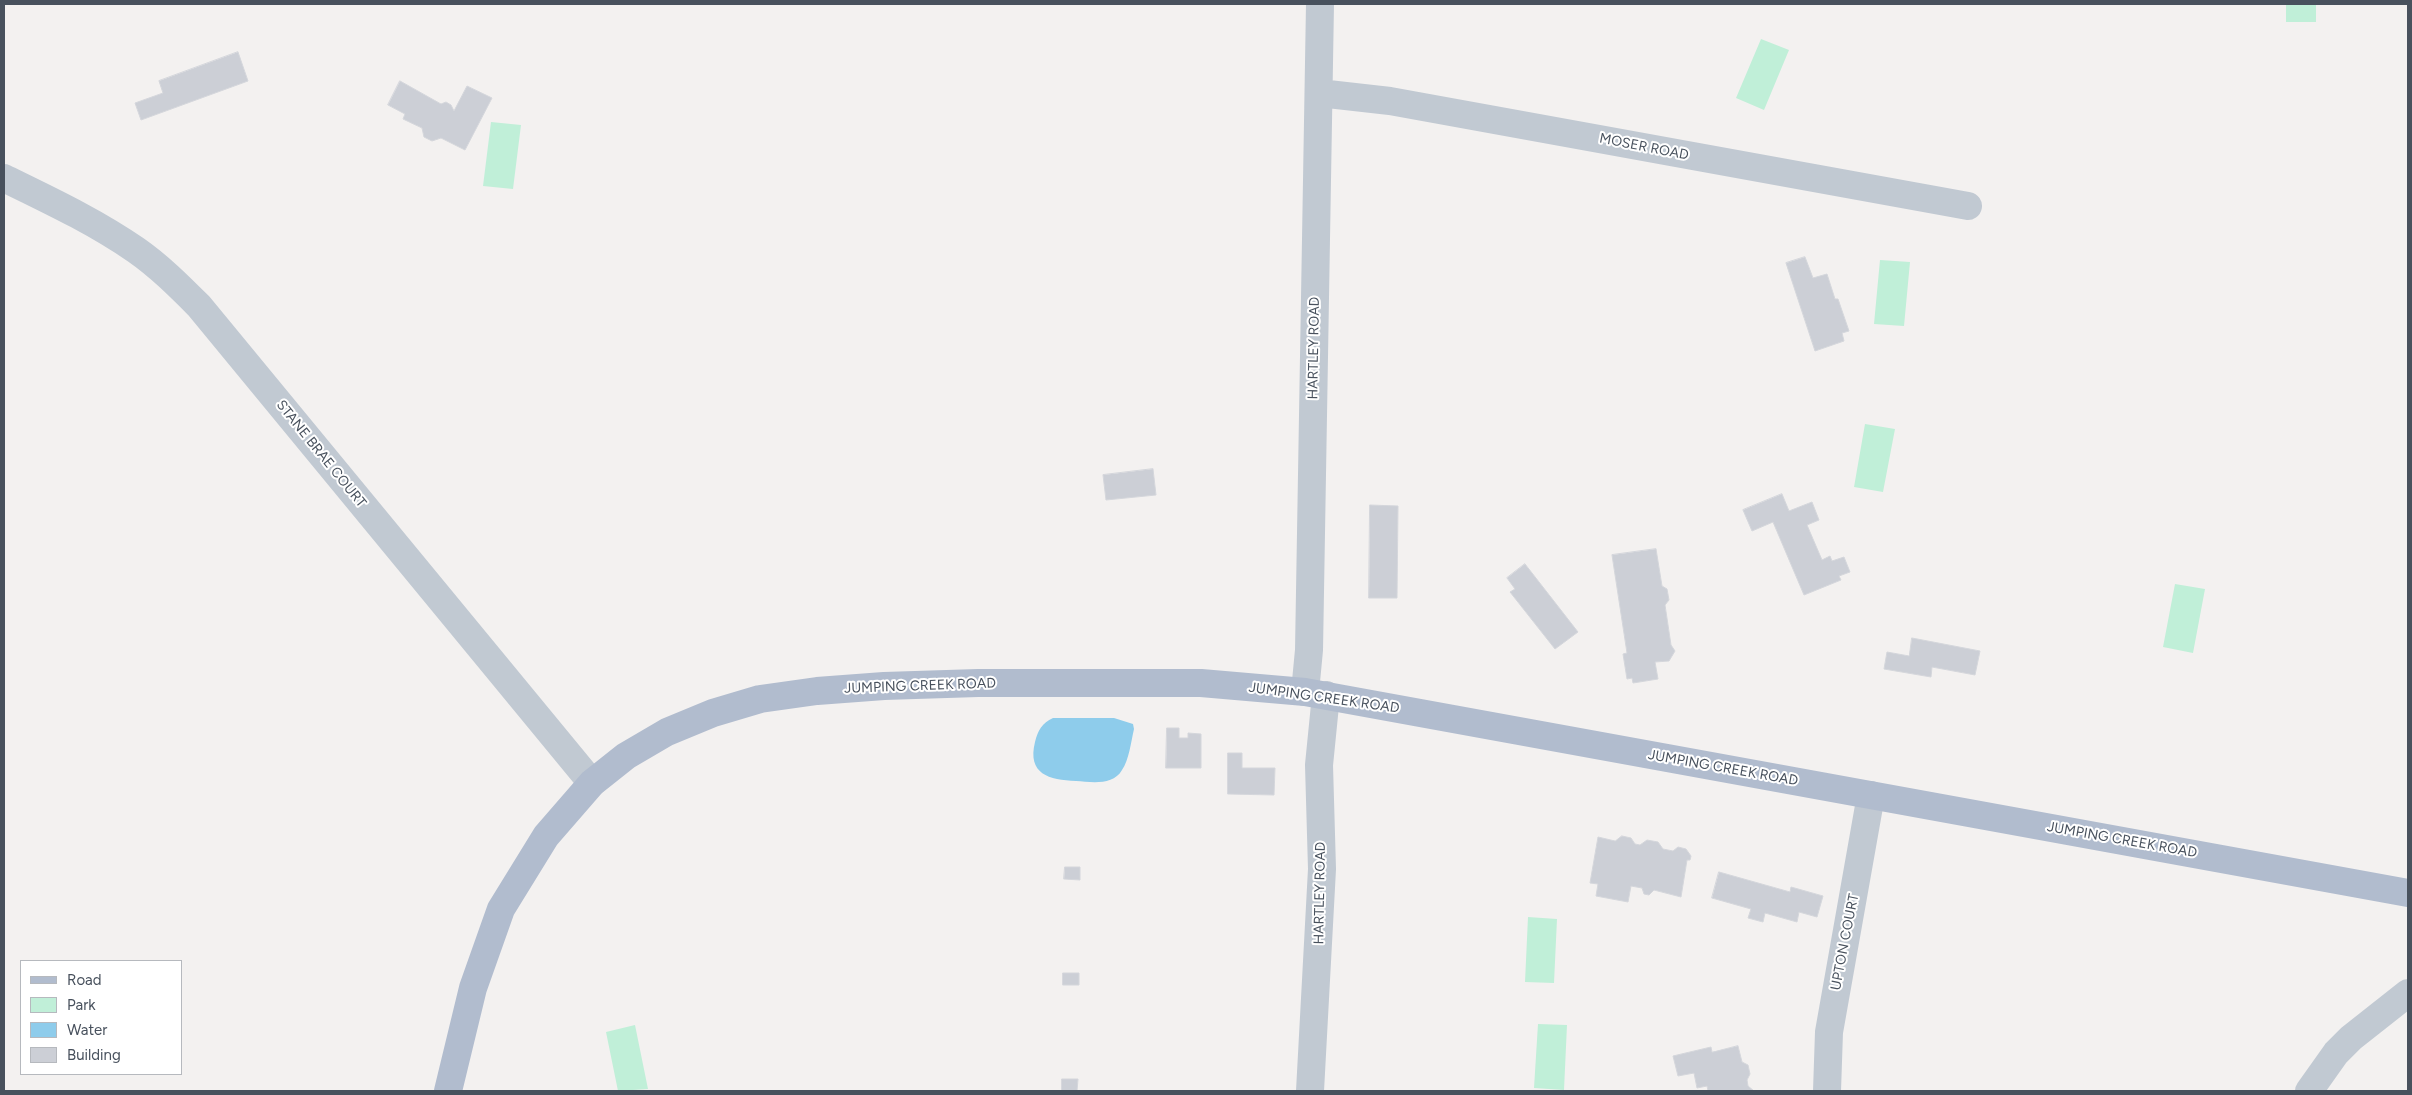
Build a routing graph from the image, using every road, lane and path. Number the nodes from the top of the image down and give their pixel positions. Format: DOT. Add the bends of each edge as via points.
graph roads {
  1 [pos="1320,4"];
  2 [pos="1319,93"];
  3 [pos="4,178"];
  4 [pos="1968,206"];
  5 [pos="1316,694"];
  6 [pos="592,783"];
  7 [pos="1871,795"];
  8 [pos="2408,893"];
  9 [pos="2408,993"];
  10 [pos="448,1091"];
  11 [pos="1310,1091"];
  12 [pos="1827,1091"];
  13 [pos="2309,1091"];
  1 -- 2 [label="street, HARTLEY ROAD"];
  2 -- 4 [label="street, MOSER ROAD" via="1400,103"];
  2 -- 5 [label="street, HARTLEY ROAD" via="1309,650"];
  3 -- 6 [label="street, STANE BRAE COURT" via="95,224 168,274 199,306"];
  5 -- 6 [label="main road, JUMPING CREEK ROAD" via="1201,683 978,683 817,691 760,699 666,732 626,756"];
  5 -- 7 [label="main road, JUMPING CREEK ROAD"];
  5 -- 11 [label="street, HARTLEY ROAD" via="1322,869"];
  6 -- 10 [label="main road, JUMPING CREEK ROAD" via="546,836 501,909 473,988"];
  7 -- 8 [label="main road, JUMPING CREEK ROAD"];
  7 -- 12 [label="street, UPTON COURT" via="1829,1032"];
  9 -- 13 [label="street" via="2351,1038"];
}
